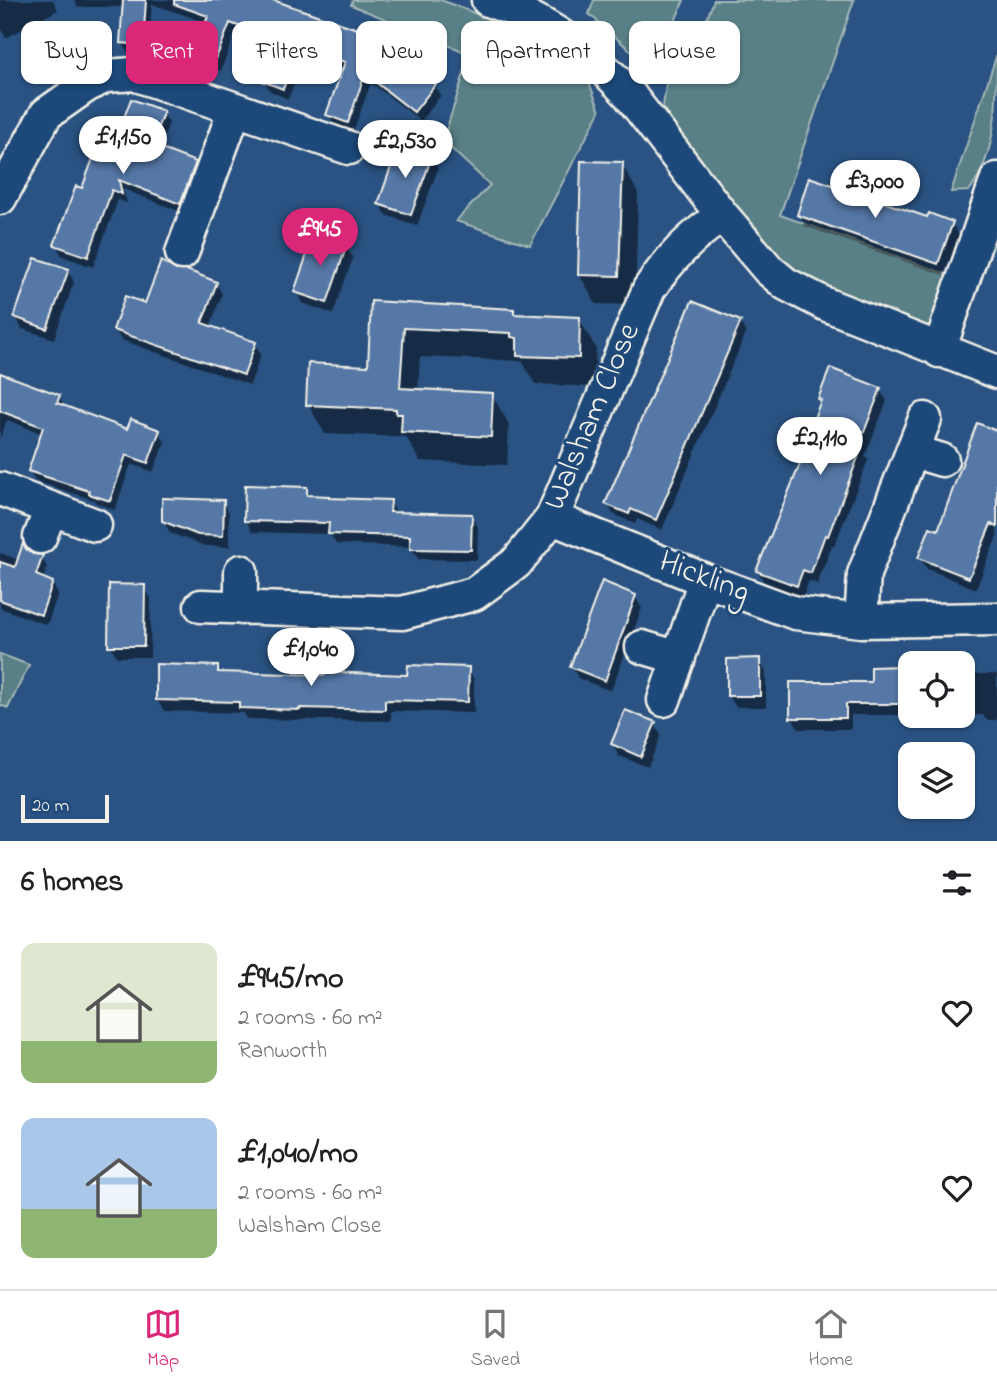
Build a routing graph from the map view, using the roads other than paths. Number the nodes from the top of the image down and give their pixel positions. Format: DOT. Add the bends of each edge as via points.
graph roads {
  1 [pos="488,0"];
  2 [pos="236,109"];
  3 [pos="349,148"];
  4 [pos="997,179"];
  5 [pos="0,198"];
  6 [pos="722,215"];
  7 [pos="182,253"];
  8 [pos="939,351"];
  9 [pos="997,372"];
  10 [pos="925,419"];
  11 [pos="912,451"];
  12 [pos="942,460"];
  13 [pos="0,489"];
  14 [pos="552,518"];
  15 [pos="95,525"];
  16 [pos="241,571"];
  17 [pos="705,580"];
  18 [pos="201,606"];
  19 [pos="241,608"];
  20 [pos="997,619"];
  21 [pos="861,621"];
  22 [pos="642,647"];
  23 [pos="679,658"];
  24 [pos="664,700"];
  1 -- 6 [label="street" via="545,25 611,75"];
  2 -- 3 [label="street"];
  2 -- 5 [label="street" via="134,74 106,76 46,114"];
  2 -- 7 [label="street"];
  4 -- 8 [label="street"];
  6 -- 8 [label="street" via="786,284"];
  6 -- 14 [label="street, Walsham Close" via="685,243 649,289"];
  8 -- 9 [label="street"];
  10 -- 11 [label="street"];
  11 -- 12 [label="street"];
  11 -- 21 [label="street" via="864,574"];
  13 -- 15 [label="street" via="46,523"];
  14 -- 17 [label="street, Hickling"];
  14 -- 19 [label="street, Walsham Close" via="516,563 474,594 402,613"];
  16 -- 19 [label="street"];
  17 -- 21 [label="street, Hickling" via="795,612"];
  17 -- 23 [label="street"];
  18 -- 19 [label="street, Walsham Close"];
  20 -- 21 [label="street, Hickling"];
  22 -- 23 [label="street"];
  23 -- 24 [label="street"];
}
